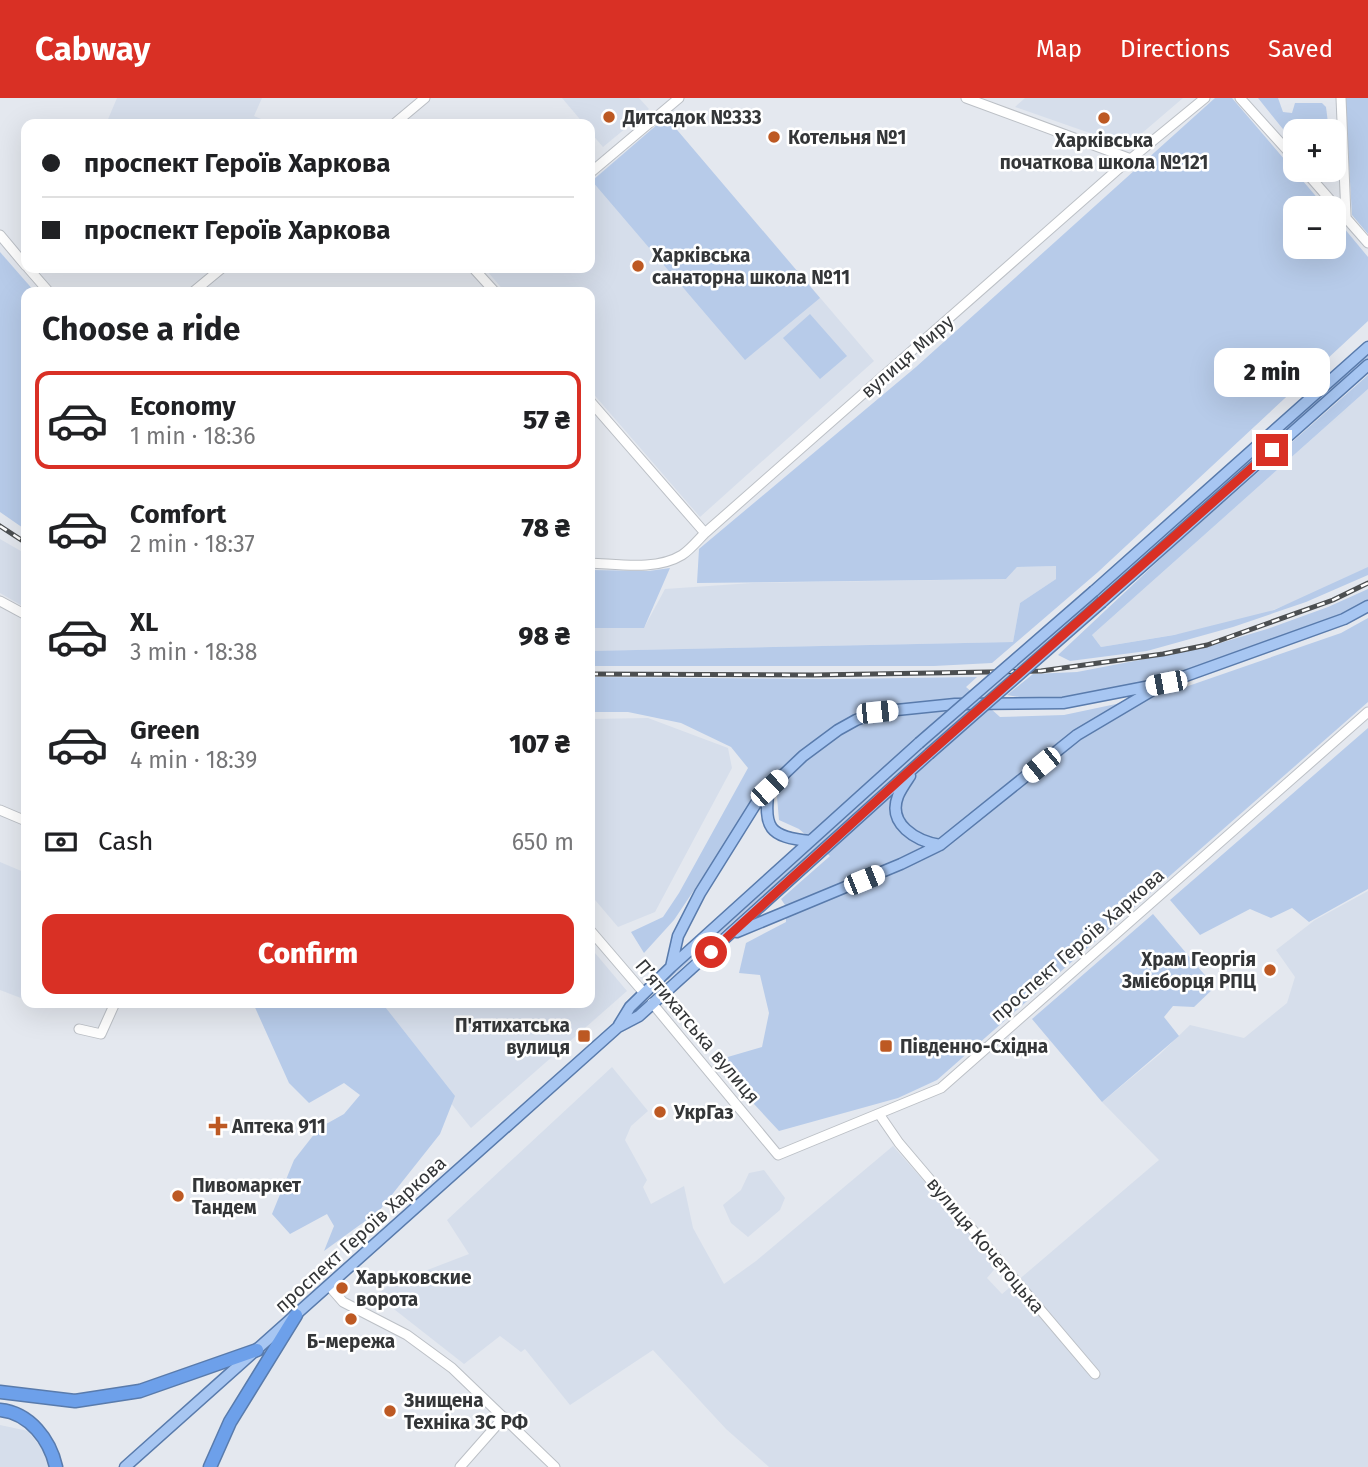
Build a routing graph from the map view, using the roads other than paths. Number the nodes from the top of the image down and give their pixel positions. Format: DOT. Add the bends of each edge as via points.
graph roads {
  1 [pos="425,98"];
  2 [pos="679,98"];
  3 [pos="966,98"];
  4 [pos="1205,98"];
  5 [pos="1240,98"];
  6 [pos="1341,98"];
  7 [pos="400,119"];
  8 [pos="1283,146"];
  9 [pos="1131,159"];
  10 [pos="595,169"];
  11 [pos="1315,182"];
  12 [pos="1328,196"];
  13 [pos="1345,196"];
  14 [pos="1346,216"];
  15 [pos="0,235"];
  16 [pos="1368,243"];
  17 [pos="21,260"];
  18 [pos="32,273"];
  19 [pos="216,273"];
  20 [pos="478,273"];
  21 [pos="45,287"];
  22 [pos="199,287"];
  23 [pos="490,287"];
  24 [pos="1368,348"];
  25 [pos="1368,365"];
  26 [pos="595,407"];
  27 [pos="705,533"];
  28 [pos="595,563"];
  29 [pos="0,601"];
  30 [pos="1368,606"];
  31 [pos="21,612"];
  32 [pos="1166,683"];
  33 [pos="1368,712"];
  34 [pos="917,764"];
  35 [pos="769,788"];
  36 [pos="0,810"];
  37 [pos="21,819"];
  38 [pos="810,841"];
  39 [pos="940,845"];
  40 [pos="731,934"];
  41 [pos="595,936"];
  42 [pos="671,967"];
  43 [pos="644,993"];
  44 [pos="652,1003"];
  45 [pos="113,1008"];
  46 [pos="618,1027"];
  47 [pos="79,1029"];
  48 [pos="879,1114"];
  49 [pos="778,1155"];
  50 [pos="329,1286"];
  51 [pos="296,1315"];
  52 [pos="257,1350"];
  53 [pos="1095,1374"];
  54 [pos="0,1392"];
  55 [pos="0,1410"];
  56 [pos="504,1417"];
  57 [pos="56,1467"];
  58 [pos="125,1467"];
  59 [pos="210,1467"];
  60 [pos="460,1467"];
  61 [pos="555,1467"];
  1 -- 7 [label="street"];
  2 -- 10 [label="street"];
  3 -- 9 [label="street"];
  4 -- 9 [label="street, вулиця Миру"];
  5 -- 8 [label="street"];
  6 -- 13 [label="street"];
  9 -- 27 [label="street, вулиця Миру"];
  11 -- 12 [label="street"];
  14 -- 16 [label="street"];
  15 -- 17 [label="street"];
  18 -- 21 [label="street"];
  19 -- 22 [label="street"];
  20 -- 23 [label="street"];
  24 -- 38 [label="main road, проспект Героїв Харкова, bridge"];
  25 -- 34 [label="main road, проспект Героїв Харкова, bridge"];
  26 -- 27 [label="street"];
  27 -- 28 [label="street, вулиця Миру" via="683,555 666,562"];
  29 -- 31 [label="street"];
  30 -- 32 [label="main road" via="1344,619"];
  32 -- 35 [label="main road" via="1063,703 955,704 877,712 838,730"];
  32 -- 39 [label="main road" via="1077,735"];
  33 -- 48 [label="street, проспект Героїв Харкова" via="941,1088"];
  34 -- 39 [label="main road" via="896,803 901,825 914,837"];
  34 -- 40 [label="main road, проспект Героїв Харкова"];
  35 -- 38 [label="main road" via="765,812 771,827 781,836"];
  35 -- 42 [label="main road" via="700,893 678,936"];
  36 -- 37 [label="street"];
  38 -- 42 [label="main road, проспект Героїв Харкова"];
  39 -- 40 [label="main road"];
  40 -- 44 [label="main road, проспект Героїв Харкова"];
  41 -- 43 [label="street, П’ятихатська вулиця"];
  42 -- 43 [label="main road, проспект Героїв Харкова"];
  43 -- 44 [label="main road, П’ятихатська вулиця"];
  43 -- 46 [label="main road, проспект Героїв Харкова"];
  44 -- 46 [label="main road, проспект Героїв Харкова"];
  44 -- 49 [label="street, П’ятихатська вулиця"];
  45 -- 47 [label="street" via="101,1034"];
  46 -- 50 [label="main road, проспект Героїв Харкова"];
  48 -- 49 [label="street, проспект Героїв Харкова"];
  48 -- 53 [label="street, вулиця Кочетоцька"];
  50 -- 51 [label="main road, проспект Героїв Харкова"];
  50 -- 56 [label="street" via="343,1302 407,1335 452,1368"];
  51 -- 52 [label="main road, проспект Героїв Харкова"];
  51 -- 59 [label="highway" via="230,1422"];
  52 -- 54 [label="highway" via="141,1391 75,1401"];
  52 -- 58 [label="main road, проспект Героїв Харкова"];
  55 -- 57 [label="highway" via="34,1426 52,1448"];
  56 -- 60 [label="street"];
  56 -- 61 [label="street"];
}
